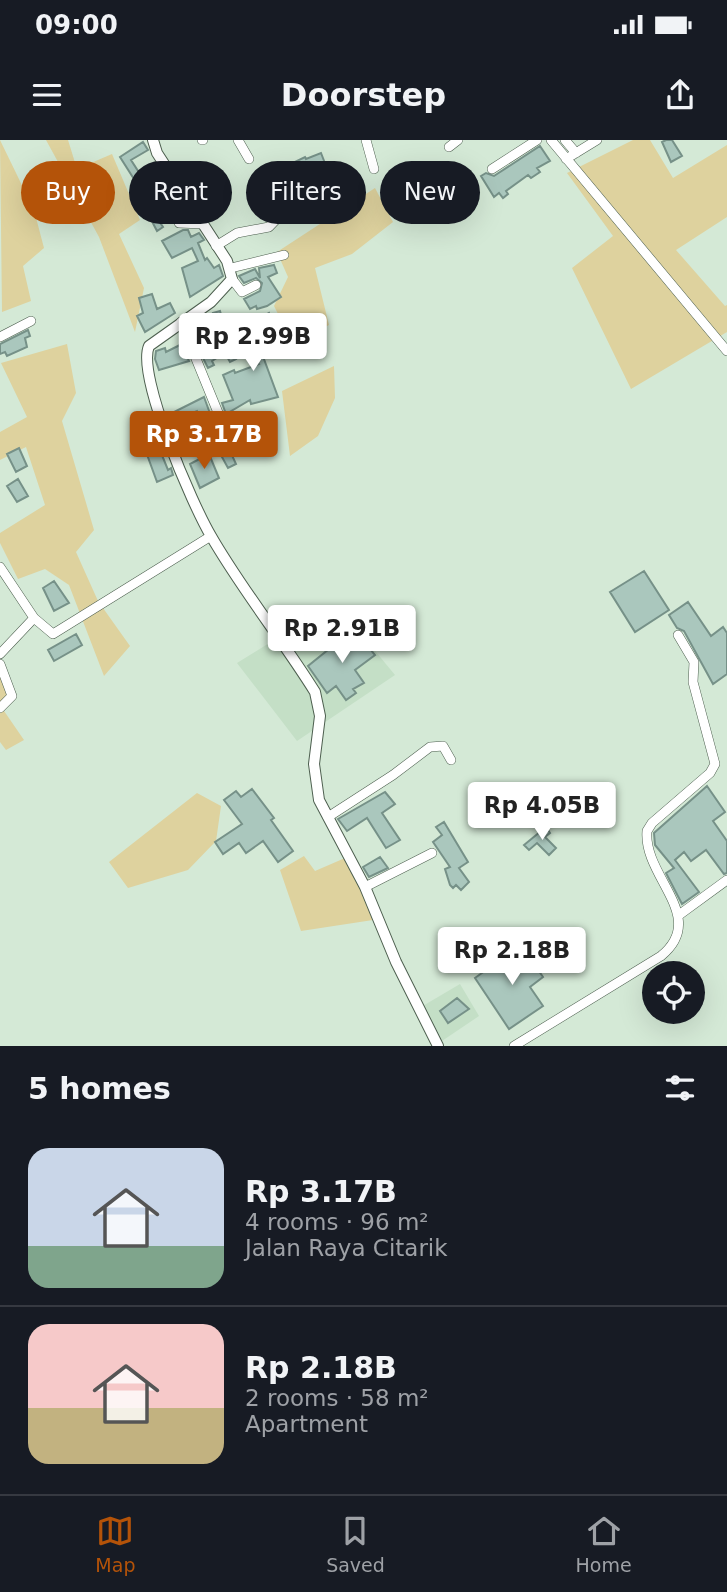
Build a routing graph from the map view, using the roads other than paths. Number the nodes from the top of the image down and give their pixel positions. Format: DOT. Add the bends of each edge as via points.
graph roads {
  1 [pos="153,140"];
  2 [pos="238,140"];
  3 [pos="458,140"];
  4 [pos="537,140"];
  5 [pos="551,140"];
  6 [pos="565,140"];
  7 [pos="597,140"];
  8 [pos="369,141"];
  9 [pos="449,147"];
  10 [pos="576,153"];
  11 [pos="249,159"];
  12 [pos="566,159"];
  13 [pos="374,169"];
  14 [pos="492,169"];
  15 [pos="191,224"];
  16 [pos="272,224"];
  17 [pos="203,225"];
  18 [pos="216,246"];
  19 [pos="284,255"];
  20 [pos="232,274"];
  21 [pos="256,285"];
  22 [pos="31,321"];
  23 [pos="181,322"];
  24 [pos="0,337"];
  25 [pos="727,351"];
  26 [pos="228,437"];
  27 [pos="211,536"];
  28 [pos="0,567"];
  29 [pos="34,618"];
  30 [pos="678,635"];
  31 [pos="0,654"];
  32 [pos="0,664"];
  33 [pos="0,708"];
  34 [pos="451,760"];
  35 [pos="328,817"];
  36 [pos="432,853"];
  37 [pos="727,880"];
  38 [pos="365,887"];
  39 [pos="679,915"];
  40 [pos="438,1046"];
  41 [pos="514,1046"];
  1 -- 17 [label="street"];
  2 -- 11 [label="street"];
  3 -- 9 [label="street"];
  4 -- 14 [label="street"];
  5 -- 12 [label="street"];
  6 -- 10 [label="street"];
  7 -- 10 [label="street"];
  8 -- 13 [label="street"];
  10 -- 12 [label="street"];
  12 -- 25 [label="street"];
  15 -- 17 [label="street"];
  16 -- 18 [label="street" via="237,233"];
  17 -- 18 [label="street"];
  18 -- 20 [label="street"];
  19 -- 20 [label="street"];
  20 -- 21 [label="street" via="242,292"];
  20 -- 23 [label="street" via="211,302"];
  22 -- 24 [label="street"];
  23 -- 26 [label="street"];
  23 -- 27 [label="street" via="152,341 146,359 159,415"];
  27 -- 29 [label="street" via="57,633 49,632"];
  27 -- 35 [label="street" via="315,692 320,716 315,789"];
  28 -- 29 [label="street"];
  29 -- 31 [label="street"];
  30 -- 39 [label="street" via="694,662 693,682 715,764 710,774 647,831 654,864"];
  32 -- 33 [label="street" via="12,696"];
  34 -- 35 [label="street" via="443,746 430,747"];
  35 -- 38 [label="street"];
  36 -- 38 [label="street"];
  37 -- 39 [label="street"];
  38 -- 40 [label="street"];
  39 -- 41 [label="street" via="677,940 661,956"];
}
